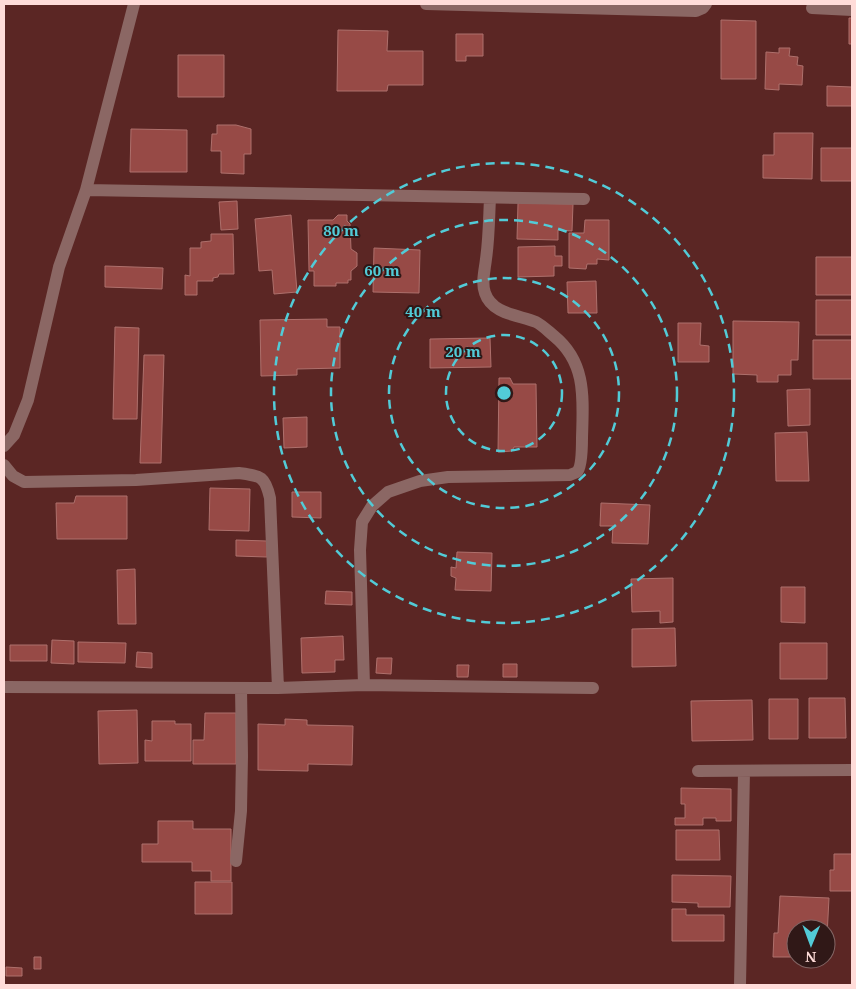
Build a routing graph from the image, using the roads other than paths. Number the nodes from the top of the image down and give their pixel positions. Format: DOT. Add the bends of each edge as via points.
graph roads {
  1 [pos="134,4"];
  2 [pos="426,4"];
  3 [pos="706,4"];
  4 [pos="812,8"];
  5 [pos="852,10"];
  6 [pos="86,190"];
  7 [pos="490,198"];
  8 [pos="584,199"];
  9 [pos="4,446"];
  10 [pos="4,465"];
  11 [pos="364,685"];
  12 [pos="4,687"];
  13 [pos="242,688"];
  14 [pos="278,688"];
  15 [pos="593,688"];
  16 [pos="852,770"];
  17 [pos="698,771"];
  18 [pos="744,771"];
  19 [pos="236,861"];
  20 [pos="740,985"];
  1 -- 6 [label="street"];
  2 -- 3 [label="street" via="696,11"];
  4 -- 5 [label="street"];
  6 -- 7 [label="street"];
  6 -- 9 [label="street" via="59,267 28,400 14,435"];
  7 -- 8 [label="street"];
  7 -- 11 [label="street" via="484,291 497,309 538,323 562,342 573,358 583,405 580,468 570,474 448,477 420,481 388,492 372,506 362,522 360,550"];
  10 -- 14 [label="street" via="13,476 24,482 136,480 239,473 256,475 266,484 270,498"];
  11 -- 14 [label="street"];
  11 -- 15 [label="street"];
  12 -- 13 [label="street"];
  13 -- 14 [label="street"];
  13 -- 19 [label="street" via="242,811"];
  16 -- 18 [label="street"];
  17 -- 18 [label="street"];
  18 -- 20 [label="street"];
}
